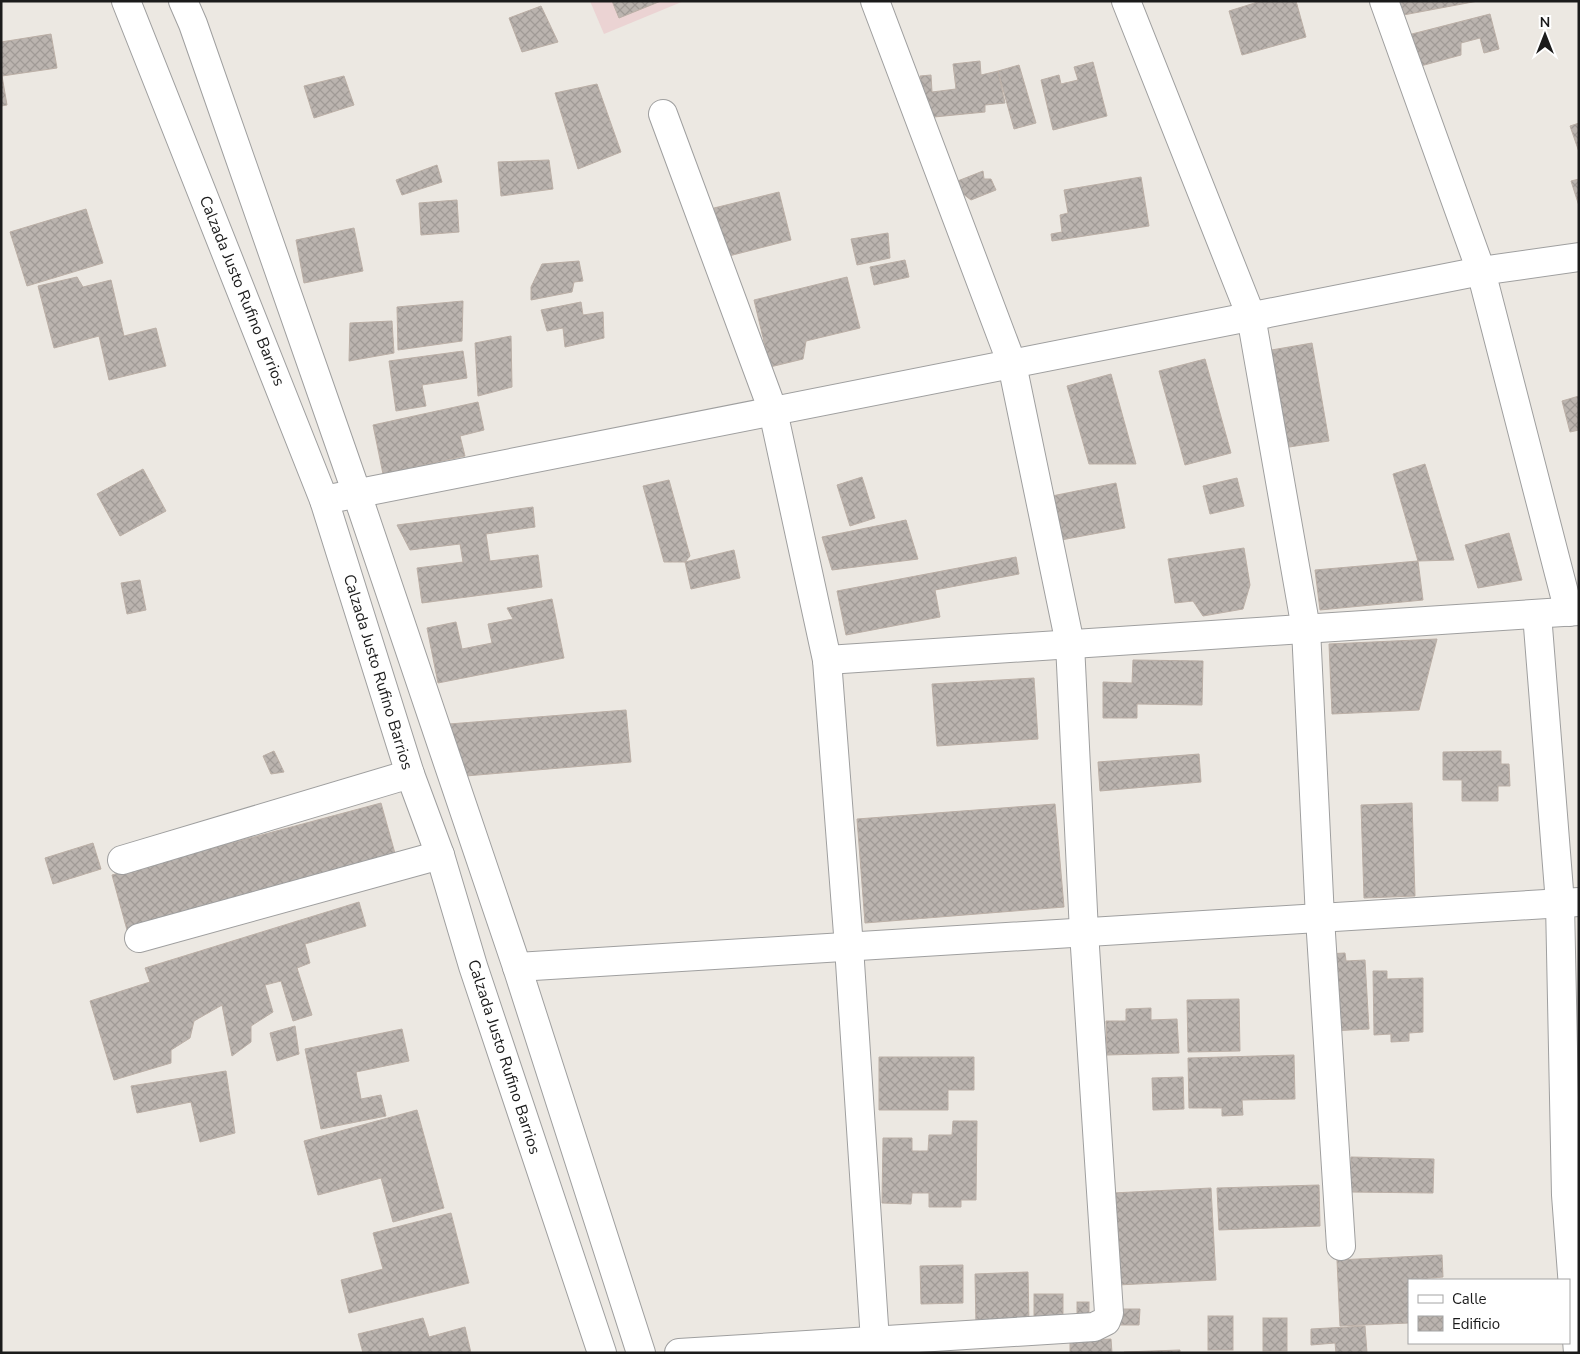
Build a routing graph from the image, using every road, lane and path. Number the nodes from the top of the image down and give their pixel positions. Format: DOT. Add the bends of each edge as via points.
graph roads {
  1 [pos="126,1"];
  2 [pos="183,1"];
  3 [pos="875,1"];
  4 [pos="1126,1"];
  5 [pos="1384,1"];
  6 [pos="663,114"];
  7 [pos="1579,257"];
  8 [pos="1481,271"];
  9 [pos="1251,316"];
  10 [pos="1012,364"];
  11 [pos="773,411"];
  12 [pos="357,494"];
  13 [pos="324,500"];
  14 [pos="1574,612"];
  15 [pos="1537,614"];
  16 [pos="1306,629"];
  17 [pos="1070,644"];
  18 [pos="827,660"];
  19 [pos="410,774"];
  20 [pos="440,855"];
  21 [pos="122,860"];
  22 [pos="1569,903"];
  23 [pos="1320,918"];
  24 [pos="1084,932"];
  25 [pos="139,938"];
  26 [pos="849,947"];
  27 [pos="517,967"];
  28 [pos="1341,1246"];
  29 [pos="875,1341"];
  30 [pos="602,1353"];
  31 [pos="642,1353"];
  32 [pos="679,1353"];
  33 [pos="1578,1353"];
  1 -- 13 [label="street, Calzada Justo Rufino Barrios"];
  2 -- 12 [label="street"];
  3 -- 10 [label="street"];
  4 -- 9 [label="street"];
  5 -- 8 [label="street"];
  6 -- 11 [label="street"];
  7 -- 8 [label="street"];
  8 -- 9 [label="street"];
  8 -- 14 [label="street"];
  9 -- 10 [label="street"];
  9 -- 16 [label="street"];
  10 -- 11 [label="street"];
  10 -- 17 [label="street"];
  11 -- 12 [label="street"];
  11 -- 18 [label="street"];
  12 -- 13 [label="street"];
  12 -- 27 [label="street"];
  13 -- 19 [label="street, Calzada Justo Rufino Barrios"];
  14 -- 15 [label="street"];
  15 -- 16 [label="street"];
  15 -- 22 [label="street"];
  16 -- 17 [label="street"];
  16 -- 23 [label="street"];
  17 -- 18 [label="street"];
  17 -- 24 [label="street"];
  18 -- 26 [label="street"];
  19 -- 20 [label="street, Calzada Justo Rufino Barrios"];
  19 -- 21 [label="street"];
  20 -- 25 [label="street"];
  20 -- 30 [label="street, Calzada Justo Rufino Barrios" via="473,966"];
  22 -- 23 [label="street"];
  22 -- 33 [label="street" via="1566,1196"];
  23 -- 24 [label="street"];
  23 -- 28 [label="street"];
  24 -- 26 [label="street"];
  24 -- 29 [label="street" via="1109,1313 1106,1321 1094,1327"];
  26 -- 27 [label="street"];
  26 -- 29 [label="street"];
  27 -- 31 [label="street"];
  29 -- 32 [label="street"];
}
